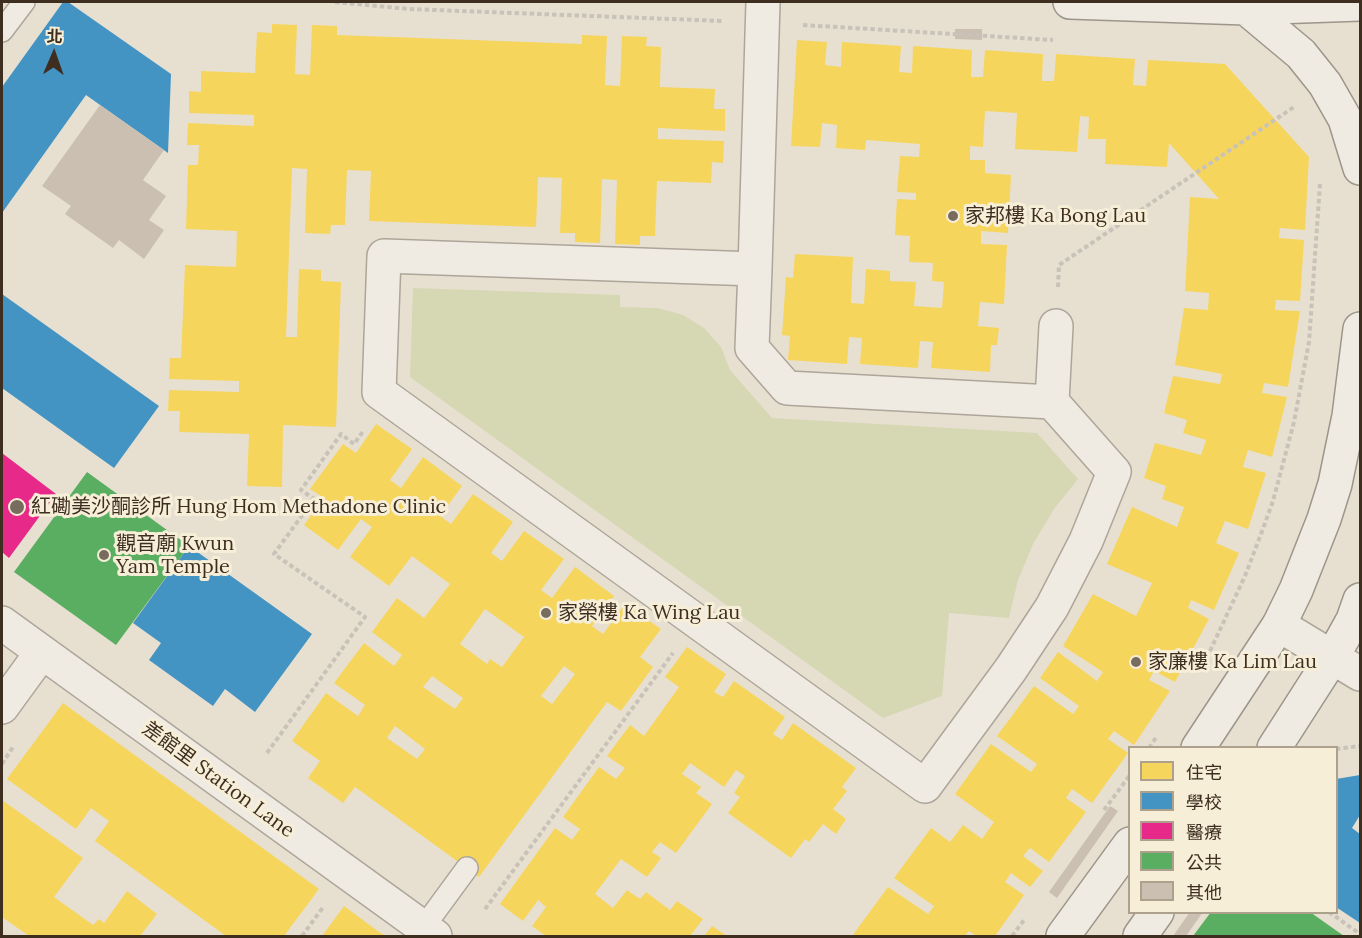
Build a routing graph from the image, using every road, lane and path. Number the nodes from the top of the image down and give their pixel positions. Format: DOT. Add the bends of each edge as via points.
graph roads {
  1 [pos="24,2"];
  2 [pos="335,2"];
  3 [pos="1070,2"];
  4 [pos="1360,4"];
  5 [pos="1246,8"];
  6 [pos="763,12"];
  7 [pos="2,31"];
  8 [pos="1056,40"];
  9 [pos="1294,107"];
  10 [pos="1360,168"];
  11 [pos="1321,175"];
  12 [pos="755,269"];
  13 [pos="1056,326"];
  14 [pos="1360,329"];
  15 [pos="387,398"];
  16 [pos="1052,402"];
  17 [pos="1360,600"];
  18 [pos="697,621"];
  19 [pos="2,622"];
  20 [pos="1279,625"];
  21 [pos="42,652"];
  22 [pos="1333,656"];
  23 [pos="1205,659"];
  24 [pos="1360,674"];
  25 [pos="2,707"];
  26 [pos="1162,729"];
  27 [pos="1150,746"];
  28 [pos="1199,746"];
  29 [pos="1275,746"];
  30 [pos="1360,746"];
  31 [pos="1338,749"];
  32 [pos="267,753"];
  33 [pos="1128,847"];
  34 [pos="467,868"];
  35 [pos="327,902"];
  36 [pos="485,909"];
  37 [pos="1156,914"];
  38 [pos="1332,914"];
  39 [pos="429,932"];
  40 [pos="1360,934"];
  41 [pos="302,936"];
  42 [pos="1063,936"];
  43 [pos="1140,936"];
  1 -- 7 [label="lane"];
  2 -- 6 [label="path" via="409,9"];
  3 -- 5 [label="street"];
  4 -- 5 [label="street"];
  5 -- 10 [label="street" via="1302,54 1325,84 1345,119"];
  6 -- 8 [label="path"];
  6 -- 12 [label="street"];
  9 -- 13 [label="path" via="1059,265"];
  11 -- 23 [label="path" via="1311,322 1294,422 1261,534"];
  12 -- 15 [label="street" via="384,256 379,392"];
  12 -- 16 [label="street" via="752,348 788,387"];
  13 -- 16 [label="street"];
  14 -- 20 [label="street" via="1335,484"];
  15 -- 18 [label="street"];
  15 -- 32 [label="path" via="354,444 341,434 301,490 314,500 274,554 365,618"];
  16 -- 18 [label="street" via="1114,472 1086,541 1052,607 925,786"];
  17 -- 22 [label="street"];
  18 -- 36 [label="path"];
  19 -- 21 [label="street, 差館里 Station Lane"];
  20 -- 22 [label="street"];
  20 -- 28 [label="street"];
  21 -- 25 [label="street"];
  21 -- 39 [label="street, 差館里 Station Lane"];
  22 -- 24 [label="street"];
  22 -- 29 [label="street"];
  26 -- 27 [label="path"];
  30 -- 31 [label="path"];
  33 -- 42 [label="street"];
  34 -- 39 [label="lane"];
  35 -- 41 [label="path"];
  37 -- 43 [label="street"];
  38 -- 40 [label="path"];
}
